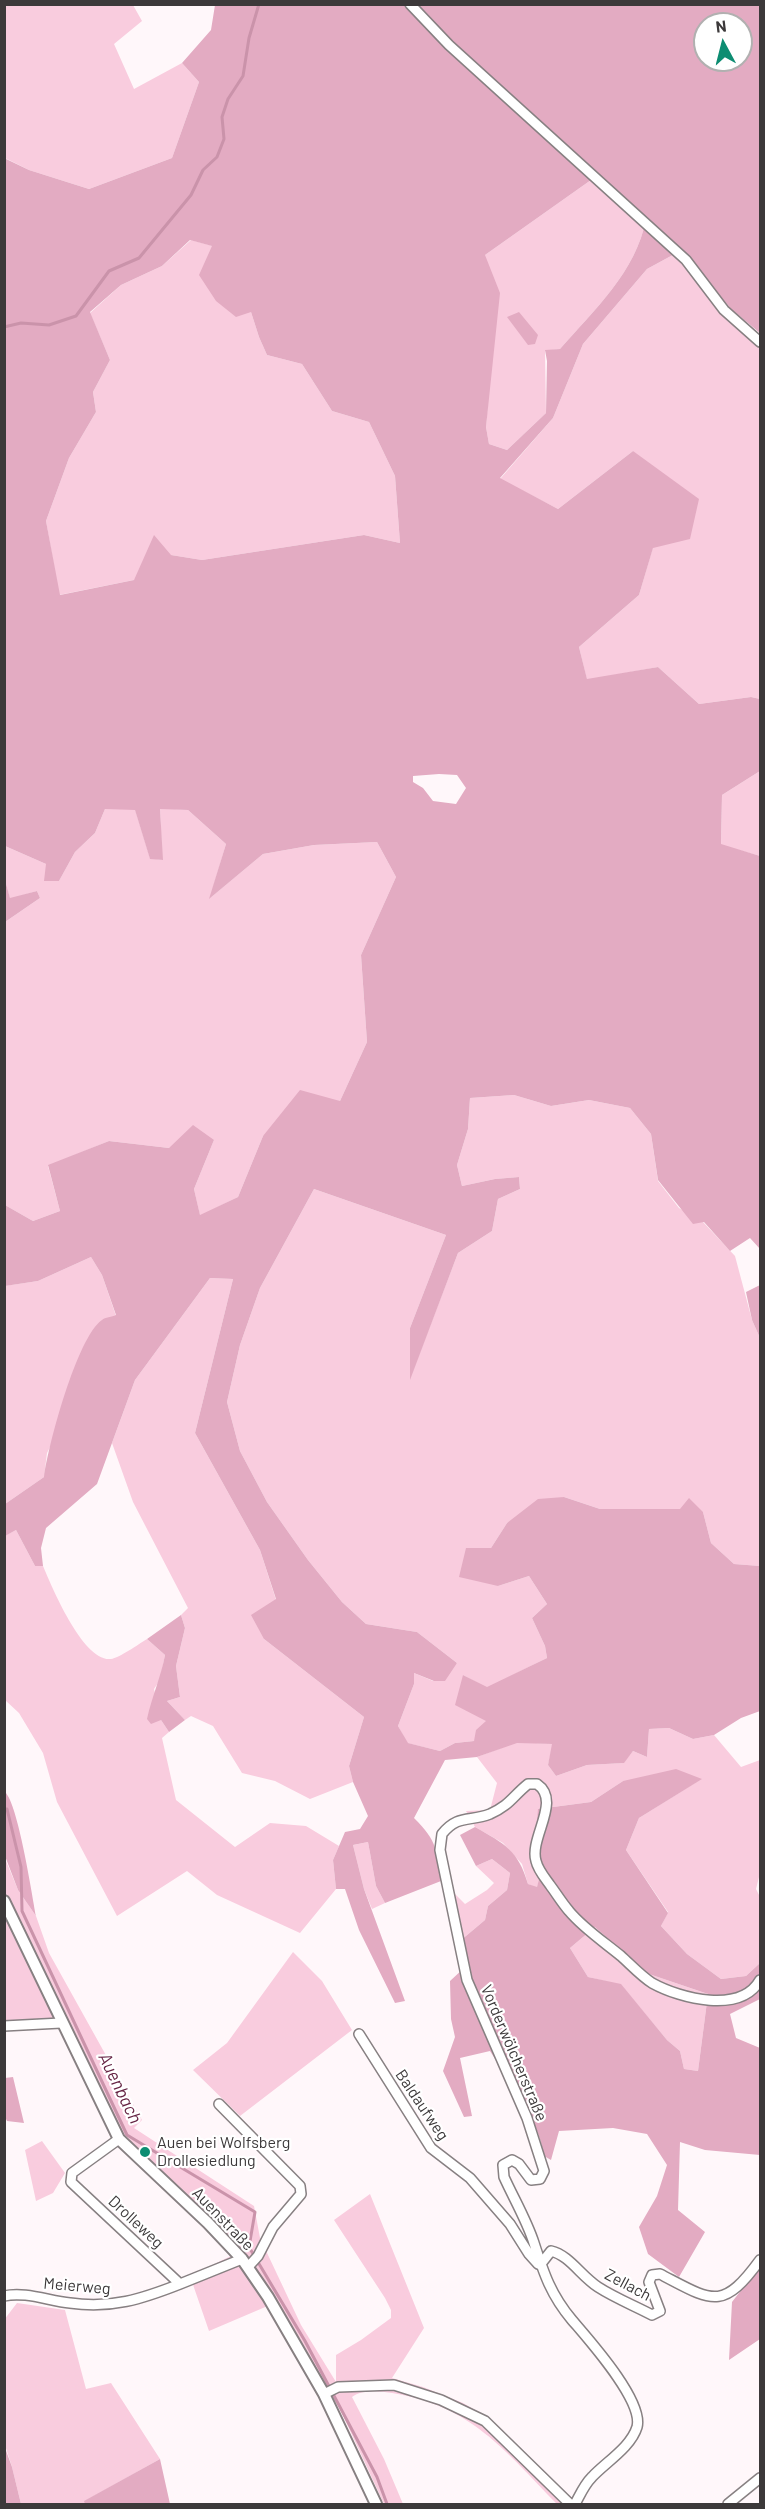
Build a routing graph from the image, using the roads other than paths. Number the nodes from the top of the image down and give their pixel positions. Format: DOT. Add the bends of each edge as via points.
graph roads {
  1 [pos="410,4"];
  2 [pos="760,342"];
  3 [pos="4,1901"];
  4 [pos="760,1980"];
  5 [pos="61,2023"];
  6 [pos="4,2026"];
  7 [pos="359,2034"];
  8 [pos="219,2104"];
  9 [pos="119,2139"];
  10 [pos="760,2260"];
  11 [pos="250,2261"];
  12 [pos="540,2265"];
  13 [pos="180,2284"];
  14 [pos="4,2296"];
  15 [pos="326,2393"];
  16 [pos="760,2478"];
  17 [pos="376,2505"];
  18 [pos="570,2505"];
  19 [pos="575,2505"];
  20 [pos="728,2505"];
  1 -- 2 [label="street" via="449,45 686,260 724,310"];
  3 -- 5 [label="street, Auenstraße"];
  4 -- 12 [label="street, Vorderwölcherstraße" via="748,1995 723,2001 663,1987 647,1979 570,1912 535,1861 547,1802 537,1784 528,1784 512,1802 490,1814 458,1820 442,1834 440,1850 467,1980 526,2118 544,2171 535,2181 527,2177 515,2160 503,2165 504,2177 534,2242"];
  5 -- 6 [label="street"];
  5 -- 9 [label="street, Auenstraße"];
  7 -- 12 [label="street, Baldaufweg" via="431,2148 470,2178"];
  8 -- 11 [label="street" via="300,2186 302,2194"];
  9 -- 11 [label="street, Auenstraße"];
  9 -- 13 [label="street, Drolleweg" via="72,2173 71,2182"];
  10 -- 12 [label="street, Zellach" via="743,2283 723,2297 706,2296 660,2274 652,2275 649,2282 660,2306 657,2314 652,2315 598,2287 562,2253 551,2251"];
  11 -- 13 [label="street"];
  11 -- 15 [label="street, Auenstraße"];
  12 -- 19 [label="street" via="561,2308 602,2356 629,2395 637,2415 638,2425 630,2438 590,2479"];
  13 -- 14 [label="street, Meierweg" via="121,2304 72,2304"];
  15 -- 17 [label="street, Auenstraße"];
  15 -- 18 [label="street" via="338,2387 394,2385 477,2416"];
  16 -- 20 [label="street"];
}
